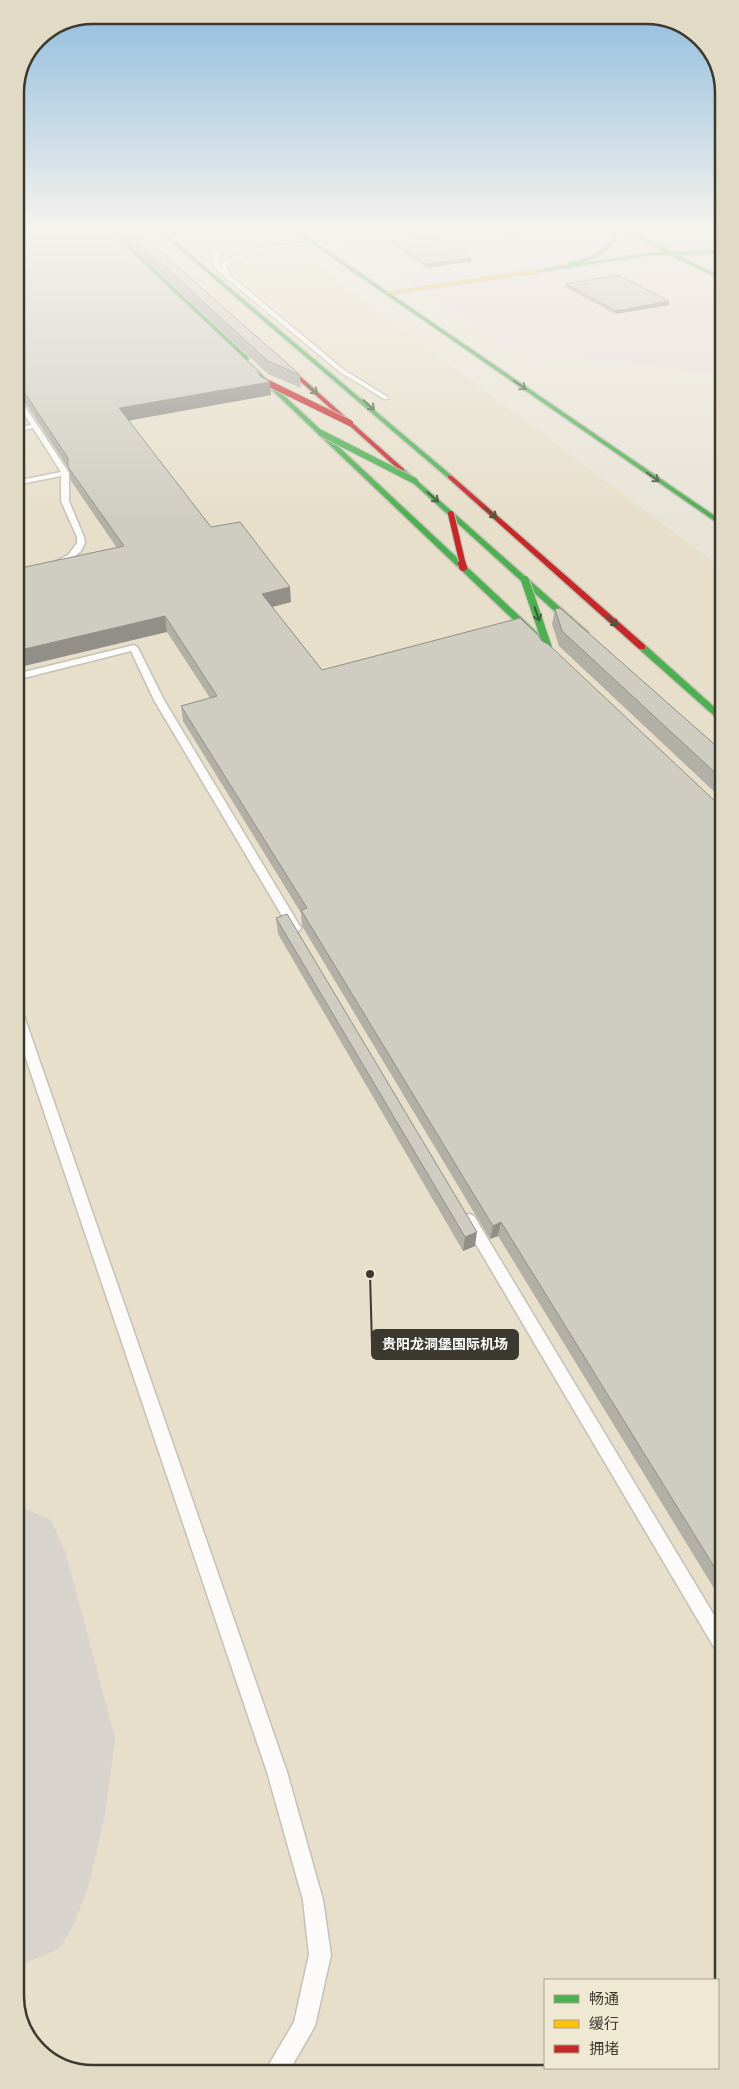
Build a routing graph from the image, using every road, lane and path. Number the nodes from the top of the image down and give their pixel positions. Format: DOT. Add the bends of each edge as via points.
graph roads {
  1 [pos="207,325"];
  2 [pos="211,325"];
  3 [pos="272,325"];
  4 [pos="286,325"];
  5 [pos="294,325"];
  6 [pos="434,325"];
  7 [pos="263,345"];
  8 [pos="348,373"];
  9 [pos="268,383"];
  10 [pos="386,398"];
  11 [pos="24,409"];
  12 [pos="350,423"];
  13 [pos="35,426"];
  14 [pos="24,428"];
  15 [pos="321,433"];
  16 [pos="65,473"];
  17 [pos="24,481"];
  18 [pos="415,482"];
  19 [pos="451,514"];
  20 [pos="715,519"];
  21 [pos="463,567"];
  22 [pos="47,568"];
  23 [pos="525,580"];
  24 [pos="590,639"];
  25 [pos="553,652"];
  26 [pos="24,674"];
  27 [pos="715,712"];
  28 [pos="301,940"];
  29 [pos="24,1033"];
  30 [pos="464,1213"];
  31 [pos="715,1633"];
  32 [pos="280,2065"];
  1 -- 9 [label="main road"];
  2 -- 25 [label="main road"];
  3 -- 27 [label="main road, one-way" via="359,396"];
  4 -- 8 [label="lane"];
  5 -- 8 [label="lane"];
  6 -- 20 [label="main road, one-way"];
  7 -- 12 [label="main road, one-way, bridge"];
  8 -- 10 [label="lane"];
  9 -- 12 [label="main road, bridge"];
  9 -- 15 [label="main road, bridge"];
  11 -- 13 [label="lane"];
  12 -- 18 [label="main road, bridge"];
  13 -- 14 [label="lane"];
  13 -- 16 [label="lane"];
  15 -- 18 [label="main road, bridge"];
  15 -- 21 [label="main road, bridge"];
  16 -- 17 [label="lane"];
  16 -- 22 [label="lane" via="65,500 82,540 81,548 71,557"];
  18 -- 19 [label="main road, one-way"];
  19 -- 21 [label="main road, bridge"];
  19 -- 23 [label="main road"];
  21 -- 25 [label="main road"];
  23 -- 24 [label="main road"];
  23 -- 25 [label="main road, one-way, bridge"];
  26 -- 28 [label="lane" via="134,648 159,700"];
  29 -- 32 [label="lane" via="277,1772 313,1900 320,1955 304,2026"];
  30 -- 31 [label="lane"];
}
